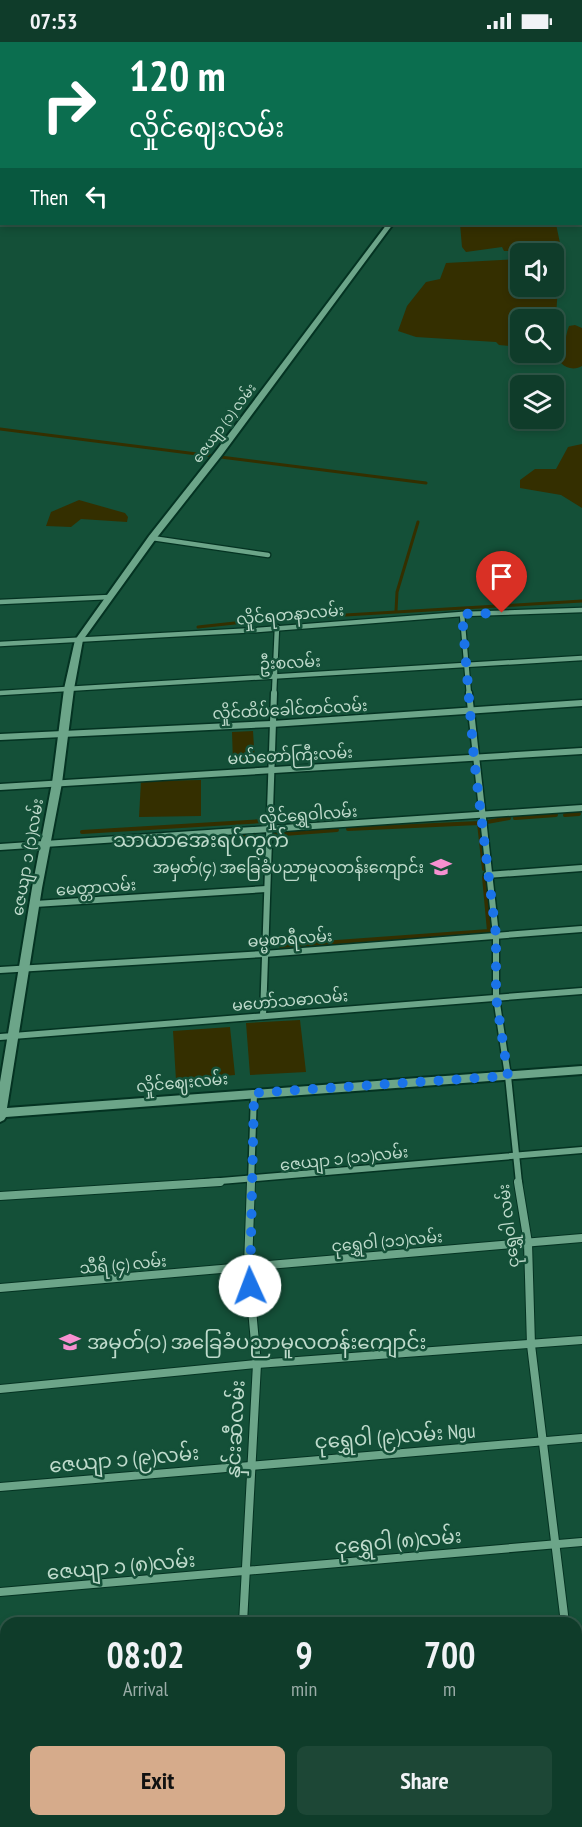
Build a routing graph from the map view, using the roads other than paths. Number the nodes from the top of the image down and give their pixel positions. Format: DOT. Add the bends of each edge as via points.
graph roads {
  1 [pos="389,225"];
  2 [pos="152,538"];
  3 [pos="268,555"];
  4 [pos="110,597"];
  5 [pos="0,602"];
  6 [pos="582,610"];
  7 [pos="462,614"];
  8 [pos="278,627"];
  9 [pos="79,640"];
  10 [pos="0,644"];
  11 [pos="582,658"];
  12 [pos="466,666"];
  13 [pos="274,677"];
  14 [pos="69,689"];
  15 [pos="0,693"];
  16 [pos="582,704"];
  17 [pos="470,711"];
  18 [pos="272,724"];
  19 [pos="63,733"];
  20 [pos="0,738"];
  21 [pos="582,751"];
  22 [pos="474,759"];
  23 [pos="271,769"];
  24 [pos="57,783"];
  25 [pos="0,787"];
  26 [pos="582,808"];
  27 [pos="483,820"];
  28 [pos="268,830"];
  29 [pos="46,844"];
  30 [pos="0,847"];
  31 [pos="582,868"];
  32 [pos="487,874"];
  33 [pos="266,889"];
  34 [pos="35,904"];
  35 [pos="582,928"];
  36 [pos="496,935"];
  37 [pos="264,954"];
  38 [pos="24,969"];
  39 [pos="0,970"];
  40 [pos="582,991"];
  41 [pos="496,997"];
  42 [pos="263,1016"];
  43 [pos="13,1036"];
  44 [pos="0,1037"];
  45 [pos="582,1070"];
  46 [pos="508,1076"];
  47 [pos="254,1093"];
  48 [pos="0,1114"];
  49 [pos="582,1150"];
  50 [pos="514,1155"];
  51 [pos="251,1180"];
  52 [pos="0,1196"];
  53 [pos="582,1238"];
  54 [pos="528,1243"];
  55 [pos="248,1266"];
  56 [pos="0,1288"];
  57 [pos="582,1340"];
  58 [pos="531,1345"];
  59 [pos="257,1364"];
  60 [pos="0,1389"];
  61 [pos="582,1438"];
  62 [pos="541,1442"];
  63 [pos="251,1464"];
  64 [pos="0,1487"];
  65 [pos="582,1542"];
  66 [pos="554,1544"];
  67 [pos="245,1571"];
  68 [pos="0,1592"];
  69 [pos="243,1617"];
  70 [pos="564,1617"];
  1 -- 2 [label="street, ဇေယျာ (၁) လမ်း"];
  2 -- 3 [label="street"];
  2 -- 4 [label="street, ဇေယျာ (၁) လမ်း"];
  4 -- 5 [label="street"];
  4 -- 9 [label="street, ဇေယျာ (၁) လမ်း"];
  6 -- 7 [label="street, လှိုင်ရတနာလမ်း"];
  7 -- 8 [label="street, လှိုင်ရတနာလမ်း"];
  7 -- 12 [label="street, ငုရွှေဝါ လမ်း"];
  8 -- 9 [label="street, လှိုင်ရတနာလမ်း"];
  8 -- 13 [label="street"];
  9 -- 10 [label="street, လှိုင်ရတနာလမ်း"];
  9 -- 14 [label="street, ဇေယျာ ၁ (၁)လမ်း"];
  11 -- 12 [label="street, ဦးစလမ်း"];
  12 -- 13 [label="street, ဦးစလမ်း"];
  12 -- 17 [label="street, ငုရွှေဝါ လမ်း"];
  13 -- 14 [label="street, ဦးစလမ်း"];
  13 -- 18 [label="street"];
  14 -- 15 [label="street, ဦးစလမ်း"];
  14 -- 19 [label="street, ဇေယျာ ၁ (၁)လမ်း"];
  16 -- 17 [label="street, လှိုင်ထိပ်ခေါင်တင်လမ်း"];
  17 -- 18 [label="street, လှိုင်ထိပ်ခေါင်တင်လမ်း"];
  17 -- 22 [label="street, ငုရွှေဝါ လမ်း"];
  18 -- 19 [label="street, လှိုင်ထိပ်ခေါင်တင်လမ်း"];
  18 -- 23 [label="street"];
  19 -- 20 [label="street, လှိုင်ထိပ်ခေါင်တင်လမ်း"];
  19 -- 24 [label="street, ဇေယျာ ၁ (၁)လမ်း"];
  21 -- 22 [label="street, မယ်တော်ကြီးလမ်း"];
  22 -- 23 [label="street, မယ်တော်ကြီးလမ်း"];
  22 -- 27 [label="street, ငုရွှေဝါ လမ်း"];
  23 -- 24 [label="street, မယ်တော်ကြီးလမ်း"];
  23 -- 28 [label="street"];
  24 -- 25 [label="street, မယ်တော်ကြီးလမ်း"];
  24 -- 29 [label="street, ဇေယျာ ၁ (၁)လမ်း"];
  26 -- 27 [label="street, လှိုင်ရွှေဝါလမ်း"];
  27 -- 28 [label="street, လှိုင်ရွှေဝါလမ်း"];
  27 -- 32 [label="street, ငုရွှေဝါ လမ်း"];
  28 -- 29 [label="street, လှိုင်ရွှေဝါလမ်း"];
  28 -- 33 [label="street"];
  29 -- 30 [label="street, လှိုင်ရွှေဝါလမ်း"];
  29 -- 34 [label="street, ဇေယျာ ၁ (၁)လမ်း"];
  31 -- 32 [label="street"];
  32 -- 36 [label="street, ငုရွှေဝါ လမ်း"];
  33 -- 34 [label="street, မေတ္တာလမ်း"];
  33 -- 37 [label="street"];
  34 -- 38 [label="street, ဇေယျာ ၁ (၁)လမ်း"];
  35 -- 36 [label="street, ဓမ္မစာရီလမ်း"];
  36 -- 37 [label="street, ဓမ္မစာရီလမ်း"];
  36 -- 41 [label="street, ငုရွှေဝါ လမ်း"];
  37 -- 38 [label="street, ဓမ္မစာရီလမ်း"];
  37 -- 42 [label="street"];
  38 -- 39 [label="street, ဓမ္မစာရီလမ်း"];
  38 -- 43 [label="street, ဇေယျာ ၁ (၁)လမ်း"];
  40 -- 41 [label="street, မဟော်သဓာလမ်း"];
  41 -- 42 [label="street, မဟော်သဓာလမ်း"];
  41 -- 46 [label="street, ငုရွှေဝါ လမ်း"];
  42 -- 43 [label="street, မဟော်သဓာလမ်း"];
  43 -- 44 [label="street, မဟော်သဓာလမ်း"];
  43 -- 48 [label="street, ဇေယျာ ၁ (၁)လမ်း"];
  45 -- 46 [label="street, လှိုင်ဈေးလမ်း"];
  46 -- 47 [label="street, လှိုင်ဈေးလမ်း"];
  46 -- 50 [label="street, ငုရွှေဝါ လမ်း"];
  47 -- 48 [label="street, လှိုင်ဈေးလမ်း"];
  47 -- 51 [label="street, နှင်းဆီလမ်း"];
  49 -- 50 [label="street, ဇေယျာ ၁ (၁၁)လမ်း"];
  50 -- 51 [label="street, ဇေယျာ ၁ (၁၁)လမ်း"];
  50 -- 54 [label="street, ငုရွှေဝါ လမ်း"];
  51 -- 52 [label="street, ဇေယျာ ၁ (၁၁)လမ်း"];
  51 -- 55 [label="street, နှင်းဆီလမ်း"];
  53 -- 54 [label="street, ငုရွှေဝါ (၁၁)လမ်း"];
  54 -- 55 [label="street, ငုရွှေဝါ (၁၁)လမ်း"];
  54 -- 58 [label="street, ငုရွှေဝါ လမ်း"];
  55 -- 56 [label="street, သီရိ (၄) လမ်း"];
  55 -- 59 [label="street, နှင်းဆီလမ်း"];
  57 -- 58 [label="street"];
  58 -- 59 [label="street"];
  58 -- 62 [label="street, ငုရွှေဝါ လမ်း"];
  59 -- 60 [label="street"];
  59 -- 63 [label="street, နှင်းဆီလမ်း"];
  61 -- 62 [label="street, ငုရွှေဝါ (၉)လမ်း Ngu"];
  62 -- 63 [label="street, ငုရွှေဝါ (၉)လမ်း Ngu"];
  62 -- 66 [label="street, ငုရွှေဝါ လမ်း"];
  63 -- 64 [label="street, ဇေယျာ ၁ (၉)လမ်း"];
  63 -- 67 [label="street, နှင်းဆီလမ်း"];
  65 -- 66 [label="street, ငုရွှေဝါ (၈)လမ်း"];
  66 -- 67 [label="street, ငုရွှေဝါ (၈)လမ်း"];
  66 -- 70 [label="street, ငုရွှေဝါ လမ်း"];
  67 -- 68 [label="street, ဇေယျာ ၁ (၈)လမ်း"];
  67 -- 69 [label="street, နှင်းဆီလမ်း"];
}
